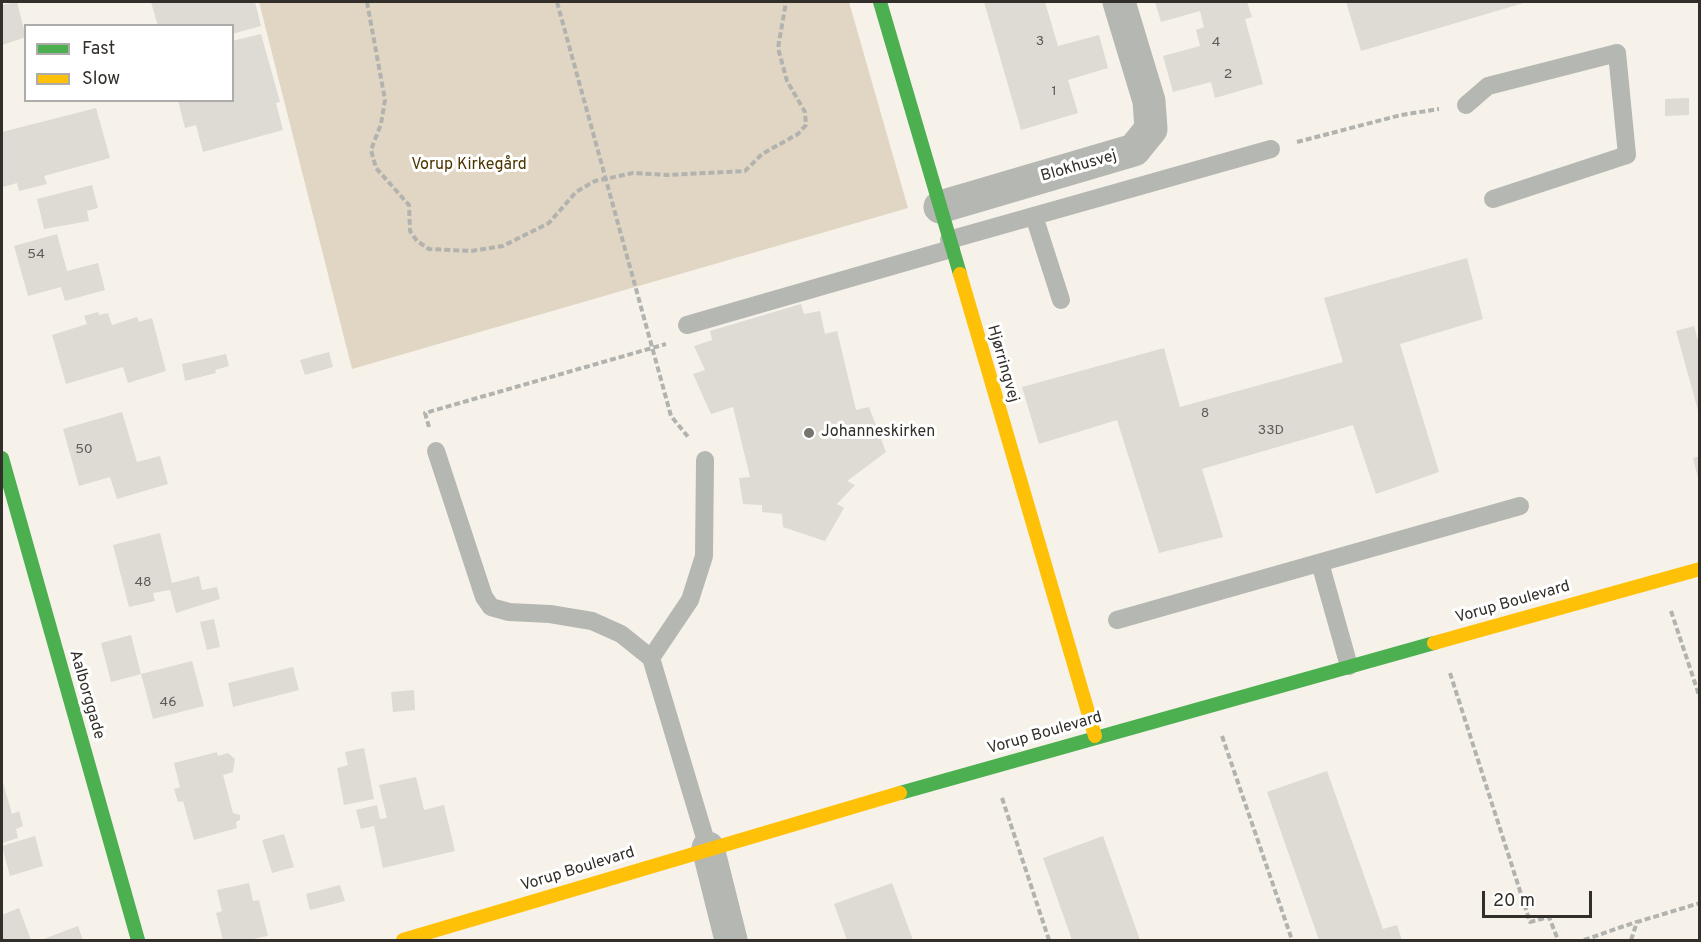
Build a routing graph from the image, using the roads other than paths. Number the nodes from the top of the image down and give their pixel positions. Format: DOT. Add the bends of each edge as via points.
graph roads {
  1 [pos="880,2"];
  2 [pos="1119,2"];
  3 [pos="1466,105"];
  4 [pos="1270,149"];
  5 [pos="1493,199"];
  6 [pos="940,207"];
  7 [pos="1034,216"];
  8 [pos="950,245"];
  9 [pos="1061,300"];
  10 [pos="687,325"];
  11 [pos="436,451"];
  12 [pos="2,458"];
  13 [pos="705,460"];
  14 [pos="1520,506"];
  15 [pos="1320,562"];
  16 [pos="1700,569"];
  17 [pos="1117,620"];
  18 [pos="651,658"];
  19 [pos="1349,666"];
  20 [pos="1095,736"];
  21 [pos="708,848"];
  22 [pos="138,940"];
  23 [pos="403,940"];
  24 [pos="731,940"];
  1 -- 6 [label="street, Hjørringvej"];
  2 -- 6 [label="street, Blokhusvej" via="1149,101 1150,129 1134,150"];
  3 -- 5 [label="lane" via="1488,86 1617,53 1627,155"];
  4 -- 7 [label="lane"];
  6 -- 8 [label="street, Hjørringvej"];
  7 -- 8 [label="lane"];
  7 -- 9 [label="lane"];
  8 -- 10 [label="lane"];
  8 -- 20 [label="street, Hjørringvej"];
  11 -- 18 [label="lane" via="484,597 491,607 592,621 621,634"];
  12 -- 22 [label="street, Aalborggade"];
  13 -- 18 [label="lane" via="704,556 690,600"];
  14 -- 15 [label="lane"];
  15 -- 17 [label="lane"];
  15 -- 19 [label="lane"];
  16 -- 19 [label="street, Vorup Boulevard"];
  18 -- 21 [label="lane"];
  19 -- 20 [label="street, Vorup Boulevard"];
  20 -- 21 [label="street, Vorup Boulevard"];
  21 -- 23 [label="street, Vorup Boulevard"];
  21 -- 24 [label="street"];
}
